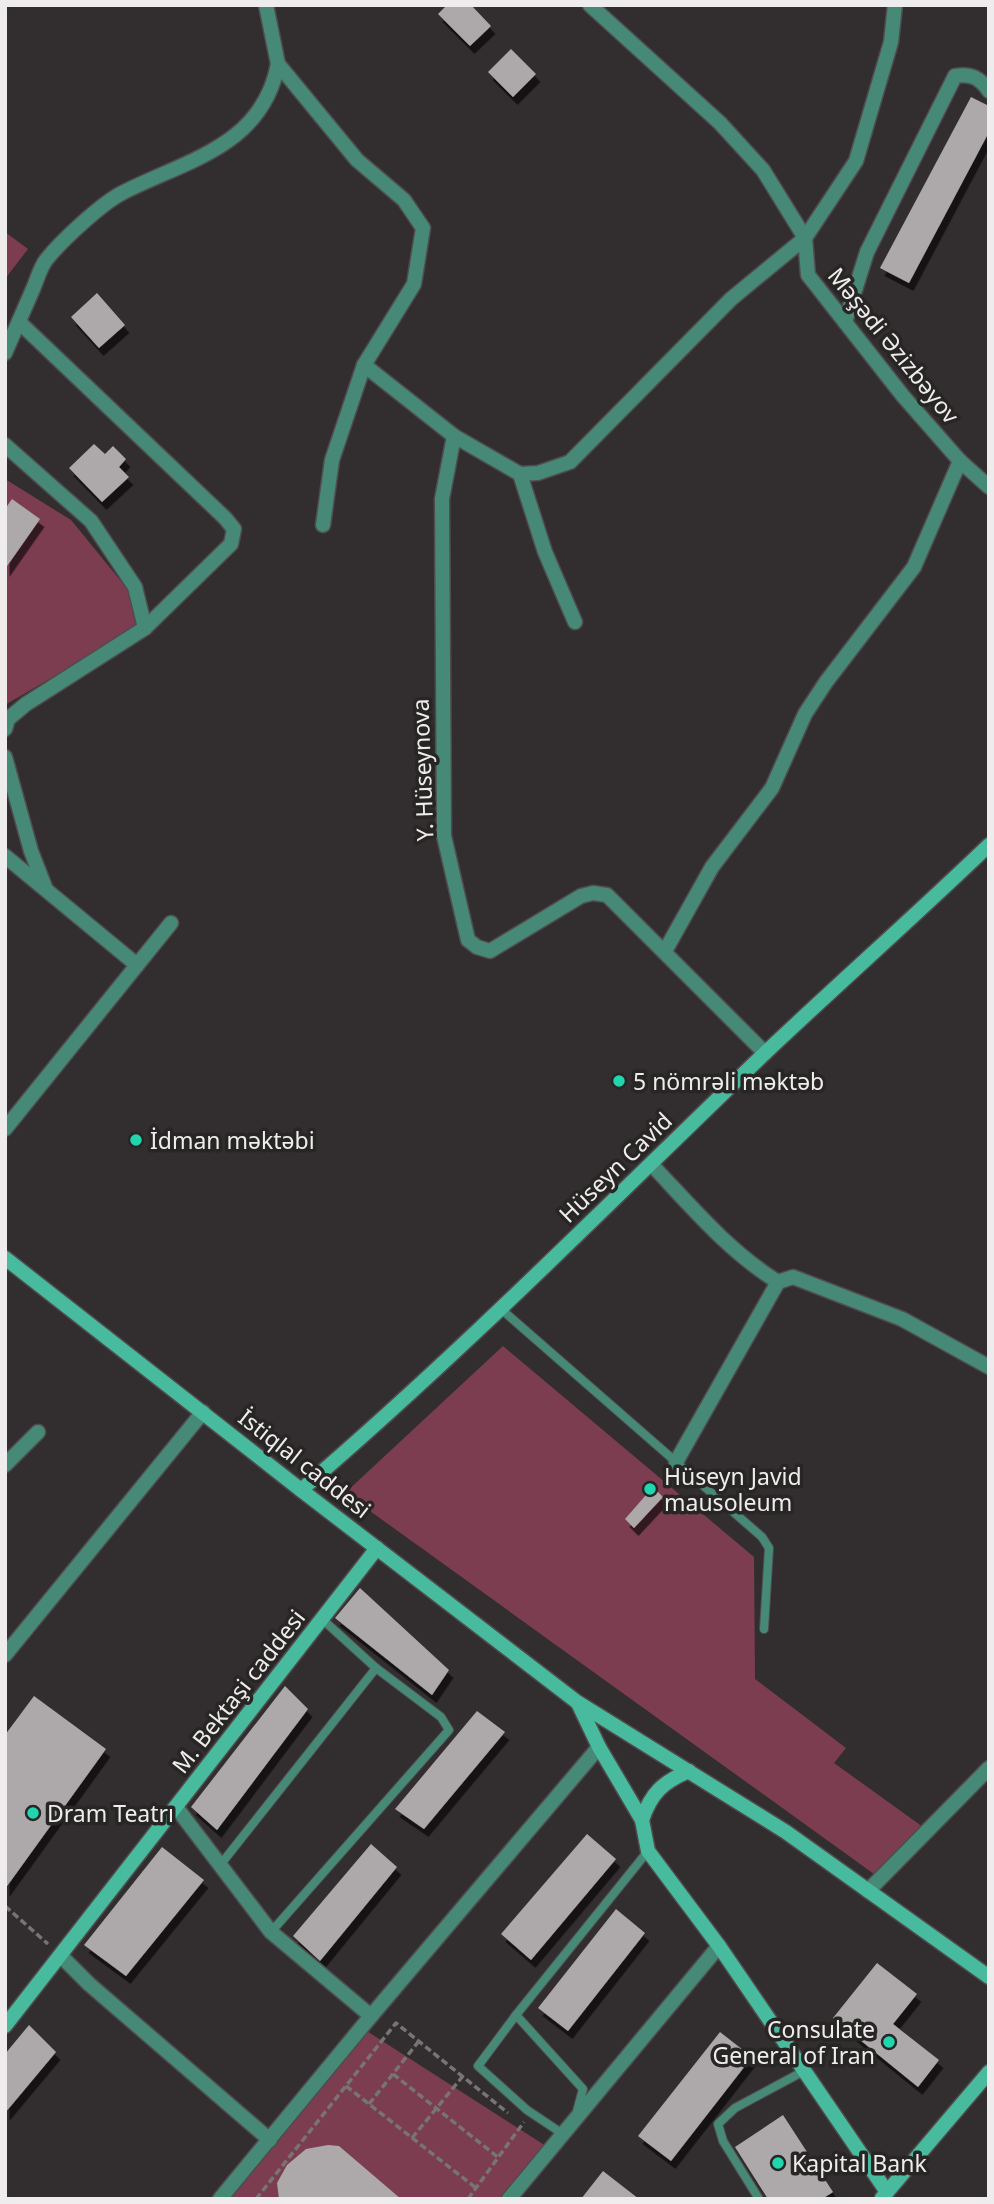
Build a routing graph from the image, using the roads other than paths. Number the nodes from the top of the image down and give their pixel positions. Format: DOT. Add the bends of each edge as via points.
graph roads {
  1 [pos="266,5"];
  2 [pos="590,5"];
  3 [pos="895,5"];
  4 [pos="278,64"];
  5 [pos="989,91"];
  6 [pos="805,238"];
  7 [pos="19,322"];
  8 [pos="845,322"];
  9 [pos="5,353"];
  10 [pos="364,365"];
  11 [pos="454,436"];
  12 [pos="5,445"];
  13 [pos="960,461"];
  14 [pos="520,474"];
  15 [pos="989,487"];
  16 [pos="323,525"];
  17 [pos="575,622"];
  18 [pos="145,628"];
  19 [pos="5,729"];
  20 [pos="5,757"];
  21 [pos="989,845"];
  22 [pos="5,856"];
  23 [pos="45,889"];
  24 [pos="171,923"];
  25 [pos="664,951"];
  26 [pos="137,965"];
  27 [pos="765,1053"];
  28 [pos="5,1129"];
  29 [pos="651,1164"];
  30 [pos="5,1258"];
  31 [pos="778,1282"];
  32 [pos="501,1309"];
  33 [pos="989,1367"];
  34 [pos="203,1412"];
  35 [pos="38,1432"];
  36 [pos="676,1462"];
  37 [pos="5,1465"];
  38 [pos="301,1490"];
  39 [pos="377,1548"];
  40 [pos="322,1619"];
  41 [pos="764,1629"];
  42 [pos="5,1655"];
  43 [pos="376,1668"];
  44 [pos="577,1702"];
  45 [pos="599,1747"];
  46 [pos="989,1768"];
  47 [pos="689,1771"];
  48 [pos="176,1807"];
  49 [pos="642,1820"];
  50 [pos="648,1851"];
  51 [pos="221,1864"];
  52 [pos="868,1891"];
  53 [pos="271,1932"];
  54 [pos="719,1946"];
  55 [pos="61,1956"];
  56 [pos="989,1977"];
  57 [pos="516,2015"];
  58 [pos="371,2016"];
  59 [pos="5,2026"];
  60 [pos="804,2071"];
  61 [pos="989,2072"];
  62 [pos="575,2117"];
  63 [pos="563,2134"];
  64 [pos="270,2140"];
  65 [pos="886,2196"];
  66 [pos="220,2199"];
  67 [pos="509,2199"];
  68 [pos="759,2199"];
  1 -- 4 [label="street"];
  2 -- 6 [label="street, Məşədi Əzizbəyov" via="720,122 763,170"];
  3 -- 6 [label="street" via="891,41 856,161"];
  4 -- 7 [label="street" via="267,101 241,131 212,153 120,194 44,262"];
  4 -- 10 [label="street" via="357,160 404,200 424,228 414,284"];
  5 -- 8 [label="street" via="967,74 956,76 867,251"];
  6 -- 8 [label="street, Məşədi Əzizbəyov" via="808,275"];
  6 -- 14 [label="street" via="732,299 570,462"];
  7 -- 9 [label="street"];
  7 -- 18 [label="street" via="234,529 231,544"];
  8 -- 13 [label="street, Məşədi Əzizbəyov"];
  10 -- 11 [label="street"];
  10 -- 16 [label="street" via="332,460"];
  11 -- 14 [label="street"];
  11 -- 25 [label="street, Y. Hüseynova" via="442,499 444,836 468,940 490,951 593,892 607,895"];
  12 -- 18 [label="street" via="91,521 135,587"];
  13 -- 15 [label="street, Məşədi Əzizbəyov"];
  13 -- 25 [label="street" via="914,567 825,682 805,713 772,788 712,867"];
  14 -- 17 [label="street" via="545,552"];
  18 -- 19 [label="street" via="26,704 8,719"];
  20 -- 23 [label="street"];
  21 -- 27 [label="main road, Hüseyn Cavid"];
  22 -- 23 [label="street"];
  23 -- 26 [label="street"];
  24 -- 26 [label="street"];
  25 -- 27 [label="street, Y. Hüseynova"];
  26 -- 28 [label="street"];
  27 -- 29 [label="main road, Hüseyn Cavid"];
  29 -- 31 [label="street" via="721,1238"];
  29 -- 32 [label="main road, Hüseyn Cavid"];
  30 -- 34 [label="main road, İstiqlal caddesi"];
  31 -- 33 [label="street" via="793,1277 902,1319"];
  31 -- 36 [label="street"];
  32 -- 36 [label="lane"];
  32 -- 38 [label="main road, Hüseyn Cavid"];
  34 -- 38 [label="main road, İstiqlal caddesi"];
  34 -- 42 [label="street"];
  35 -- 37 [label="street"];
  36 -- 41 [label="lane" via="769,1548"];
  38 -- 39 [label="main road, İstiqlal caddesi"];
  39 -- 40 [label="main road, M. Bektaşi caddesi"];
  39 -- 44 [label="main road, İstiqlal caddesi"];
  40 -- 43 [label="lane"];
  40 -- 48 [label="main road, M. Bektaşi caddesi"];
  43 -- 51 [label="lane"];
  43 -- 53 [label="lane" via="441,1717 449,1730"];
  44 -- 45 [label="main road"];
  44 -- 47 [label="main road, İstiqlal caddesi"];
  45 -- 49 [label="main road"];
  45 -- 58 [label="street"];
  46 -- 52 [label="street"];
  47 -- 49 [label="main road" via="659,1787"];
  47 -- 52 [label="main road, İstiqlal caddesi"];
  48 -- 51 [label="street"];
  48 -- 55 [label="main road, M. Bektaşi caddesi"];
  49 -- 50 [label="main road"];
  50 -- 54 [label="main road"];
  50 -- 57 [label="lane"];
  51 -- 53 [label="street"];
  52 -- 56 [label="main road, İstiqlal caddesi"];
  53 -- 58 [label="street"];
  54 -- 60 [label="main road"];
  54 -- 62 [label="street"];
  55 -- 59 [label="main road, M. Bektaşi caddesi"];
  55 -- 64 [label="street"];
  57 -- 62 [label="lane" via="583,2089"];
  57 -- 63 [label="lane" via="478,2066 527,2110"];
  58 -- 64 [label="street"];
  60 -- 65 [label="main road"];
  60 -- 68 [label="lane" via="735,2108 718,2124 723,2141"];
  61 -- 65 [label="main road"];
  62 -- 63 [label="street"];
  63 -- 67 [label="street"];
  64 -- 66 [label="street"];
}
